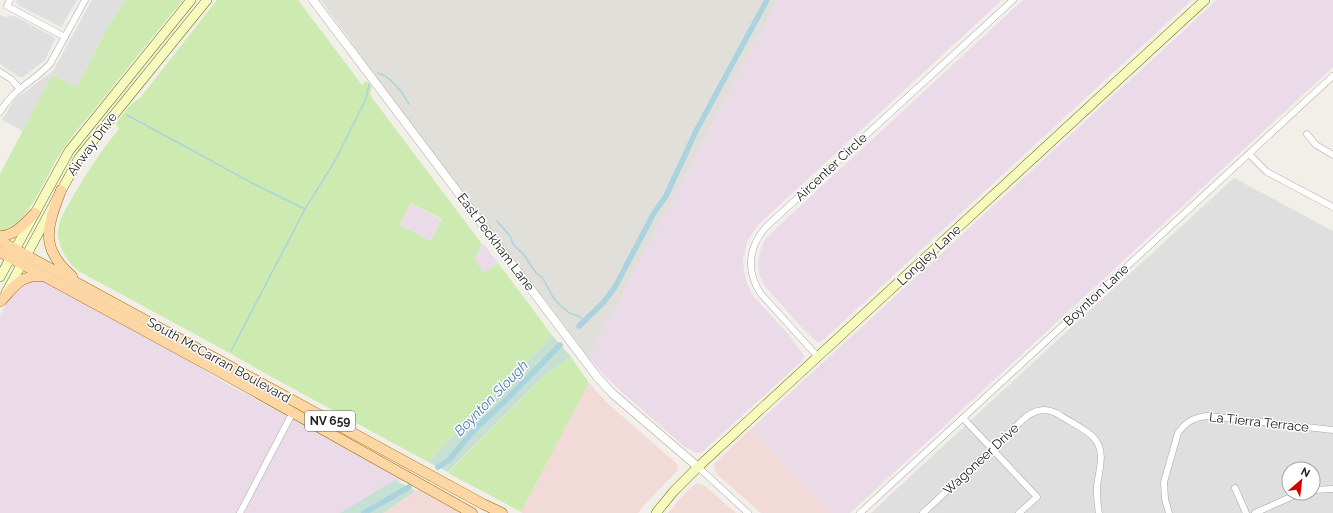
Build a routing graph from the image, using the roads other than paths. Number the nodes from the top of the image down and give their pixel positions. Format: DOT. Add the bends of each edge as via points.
graph roads {
  1 [pos="10,0"];
  2 [pos="85,0"];
  3 [pos="191,0"];
  4 [pos="207,0"];
  5 [pos="313,0"];
  6 [pos="1013,0"];
  7 [pos="1205,0"];
  8 [pos="65,37"];
  9 [pos="0,72"];
  10 [pos="1333,76"];
  11 [pos="20,89"];
  12 [pos="0,112"];
  13 [pos="1307,134"];
  14 [pos="1249,154"];
  15 [pos="1333,155"];
  16 [pos="61,190"];
  17 [pos="1333,207"];
  18 [pos="35,213"];
  19 [pos="0,236"];
  20 [pos="0,241"];
  21 [pos="0,252"];
  22 [pos="13,253"];
  23 [pos="23,259"];
  24 [pos="44,276"];
  25 [pos="0,277"];
  26 [pos="86,287"];
  27 [pos="1,302"];
  28 [pos="818,356"];
  29 [pos="293,412"];
  30 [pos="963,418"];
  31 [pos="1333,430"];
  32 [pos="992,449"];
  33 [pos="387,451"];
  34 [pos="698,467"];
  35 [pos="1235,488"];
  36 [pos="1333,489"];
  37 [pos="1321,490"];
  38 [pos="1282,501"];
  39 [pos="240,513"];
  40 [pos="472,513"];
  41 [pos="502,513"];
  42 [pos="656,513"];
  43 [pos="748,513"];
  44 [pos="860,513"];
  45 [pos="923,513"];
  46 [pos="1019,513"];
  47 [pos="1099,513"];
  48 [pos="1169,513"];
  49 [pos="1246,513"];
  50 [pos="1255,513"];
  1 -- 8 [label="street" via="7,6"];
  2 -- 8 [label="street"];
  3 -- 18 [label="main road, Airway Drive" via="76,142 63,160"];
  4 -- 16 [label="main road, Airway Drive" via="79,158"];
  5 -- 34 [label="street, East Peckham Lane" via="598,378"];
  6 -- 28 [label="street, Aircenter Circle" via="766,227 756,241 751,265 757,288"];
  7 -- 28 [label="main road, Longley Lane"];
  8 -- 11 [label="street" via="50,64"];
  9 -- 11 [label="street"];
  10 -- 14 [label="street, Boynton Lane"];
  11 -- 12 [label="street" via="10,97"];
  13 -- 15 [label="street" via="1316,145"];
  14 -- 17 [label="street" via="1268,172"];
  14 -- 30 [label="street, Boynton Lane"];
  16 -- 23 [label="main road, Airway Drive"];
  16 -- 26 [label="main road" via="48,231 50,246 62,266"];
  18 -- 19 [label="main road" via="13,233"];
  18 -- 22 [label="main road, Airway Drive"];
  20 -- 22 [label="main road, South McCarran Boulevard / NV 659"];
  21 -- 22 [label="main road, South McCarran Boulevard / NV 659"];
  22 -- 23 [label="main road, South McCarran Boulevard / NV 659"];
  22 -- 25 [label="main road, Airway Drive"];
  23 -- 24 [label="main road, South McCarran Boulevard / NV 659"];
  23 -- 26 [label="main road, South McCarran Boulevard / NV 659"];
  23 -- 27 [label="main road, Airway Drive"];
  24 -- 27 [label="main road" via="24,278"];
  24 -- 29 [label="main road, South McCarran Boulevard / NV 659"];
  26 -- 33 [label="main road, South McCarran Boulevard / NV 659"];
  28 -- 34 [label="main road, Longley Lane"];
  29 -- 33 [label="main road" via="306,413 356,440"];
  29 -- 39 [label="street"];
  29 -- 40 [label="main road, South McCarran Boulevard / NV 659"];
  30 -- 32 [label="street"];
  30 -- 44 [label="street, Boynton Lane"];
  31 -- 48 [label="street, La Tierra Terrace" via="1208,416 1195,418 1183,427 1176,439 1164,482 1164,499"];
  32 -- 45 [label="street, Wagoneer Drive"];
  32 -- 46 [label="street" via="1037,496"];
  32 -- 47 [label="street, Wagoneer Drive" via="1028,416 1042,410 1056,412 1090,434 1098,443 1101,455 1097,496"];
  33 -- 41 [label="main road, South McCarran Boulevard / NV 659"];
  34 -- 42 [label="main road, Longley Lane"];
  34 -- 43 [label="street"];
  35 -- 49 [label="street"];
  36 -- 37 [label="street"];
  38 -- 50 [label="street"];
}
